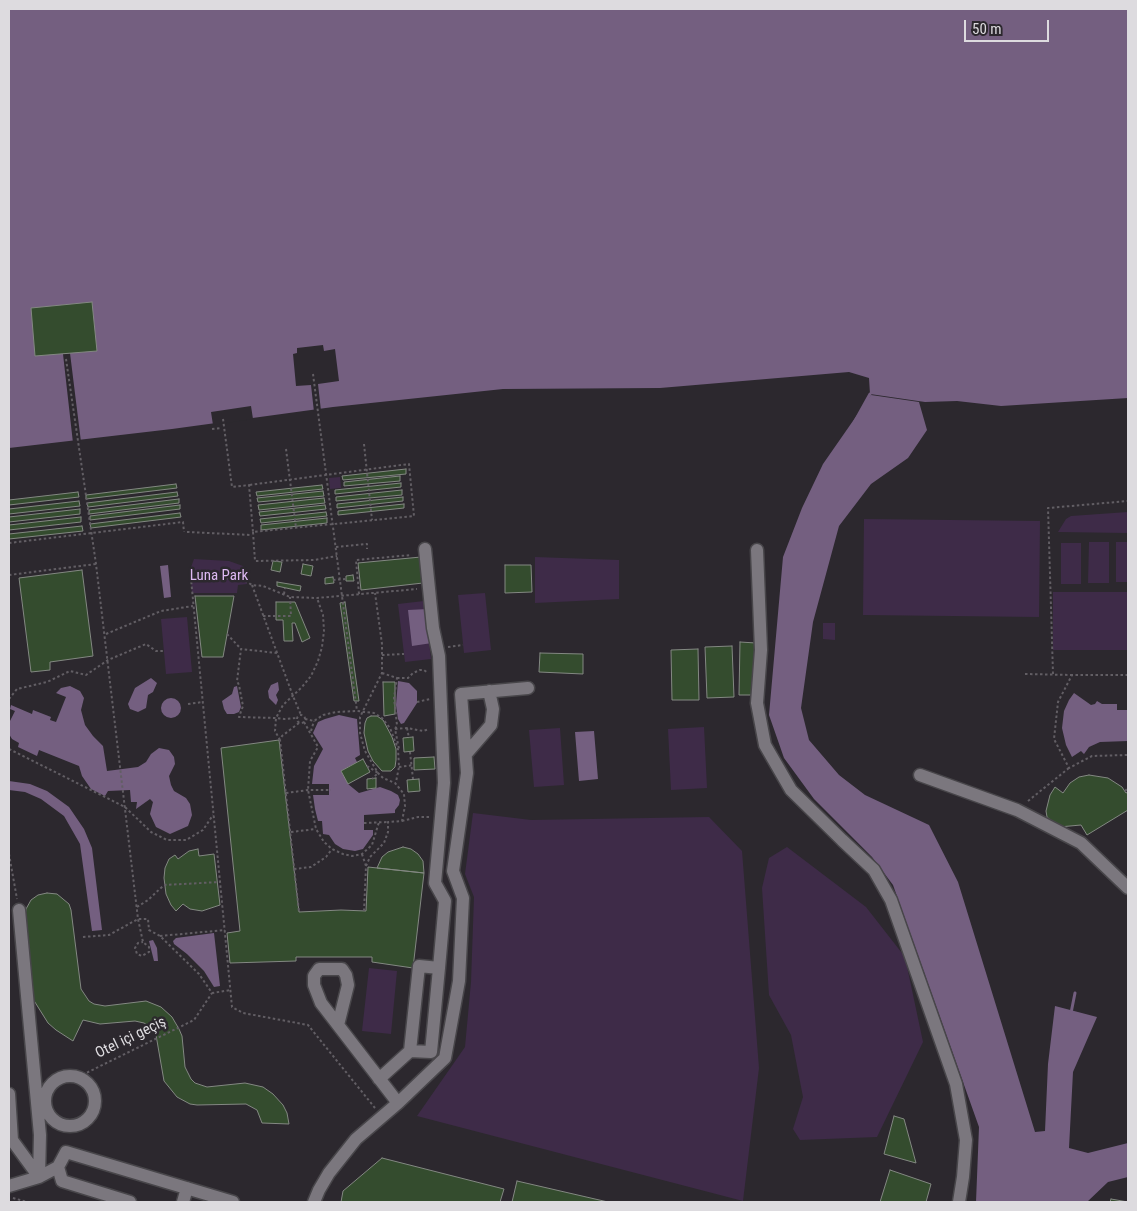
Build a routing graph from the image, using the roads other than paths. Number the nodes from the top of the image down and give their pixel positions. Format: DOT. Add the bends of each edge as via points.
graph roads {
  1 [pos="426,549"];
  2 [pos="757,550"];
  3 [pos="528,688"];
  4 [pos="489,691"];
  5 [pos="466,754"];
  6 [pos="920,775"];
  7 [pos="1128,888"];
  8 [pos="19,910"];
  9 [pos="439,968"];
  10 [pos="338,1025"];
  11 [pos="410,1051"];
  12 [pos="379,1079"];
  13 [pos="9,1094"];
  14 [pos="398,1103"];
  15 [pos="55,1122"];
  16 [pos="40,1135"];
  17 [pos="10,1142"];
  18 [pos="58,1167"];
  19 [pos="39,1177"];
  20 [pos="9,1186"];
  21 [pos="187,1188"];
  22 [pos="130,1202"];
  23 [pos="183,1202"];
  24 [pos="233,1202"];
  25 [pos="314,1202"];
  26 [pos="959,1202"];
  1 -- 9 [label="street" via="433,628 439,656 444,783 435,883 444,901"];
  2 -- 26 [label="street" via="761,650 757,703 765,745 791,790 874,870 891,900 956,1084 966,1140"];
  3 -- 4 [label="street"];
  4 -- 5 [label="street" via="493,709 491,725"];
  4 -- 5 [label="street" via="461,694"];
  5 -- 14 [label="street" via="467,772 452,871 462,898 459,981 448,1045 445,1058"];
  6 -- 7 [label="street" via="1018,810 1081,843"];
  8 -- 16 [label="street"];
  9 -- 11 [label="street" via="431,1052"];
  9 -- 11 [label="street" via="419,966"];
  10 -- 12 [label="street"];
  11 -- 12 [label="street"];
  12 -- 14 [label="street"];
  13 -- 17 [label="street"];
  14 -- 25 [label="street" via="356,1139 329,1173"];
  15 -- 15 [label="street" via="68,1126 82,1123 92,1112 95,1098 90,1085 78,1077 64,1076 51,1084 45,1096 46,1110"];
  15 -- 16 [label="street"];
  16 -- 19 [label="street"];
  17 -- 19 [label="street"];
  18 -- 19 [label="street"];
  18 -- 21 [label="street" via="66,1152"];
  18 -- 22 [label="street" via="62,1182"];
  19 -- 20 [label="street"];
  21 -- 23 [label="street"];
  21 -- 24 [label="street"];
}
